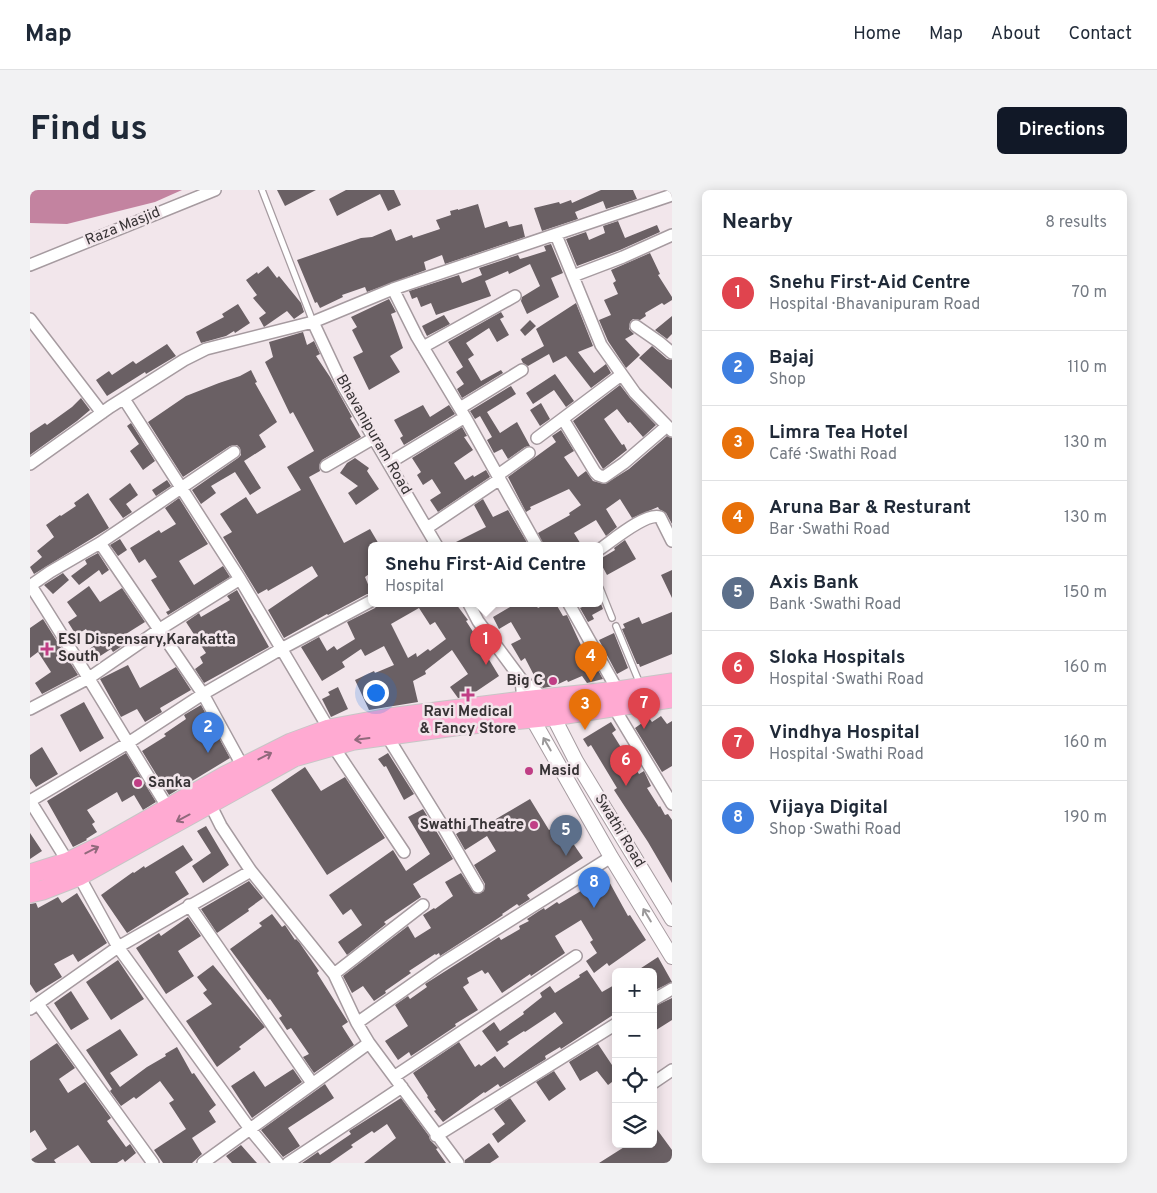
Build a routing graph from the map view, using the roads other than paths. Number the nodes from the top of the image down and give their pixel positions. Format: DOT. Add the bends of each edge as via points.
graph roads {
  1 [pos="215,190"];
  2 [pos="262,190"];
  3 [pos="672,195"];
  4 [pos="556,235"];
  5 [pos="672,235"];
  6 [pos="30,265"];
  7 [pos="573,276"];
  8 [pos="393,289"];
  9 [pos="515,296"];
  10 [pos="30,319"];
  11 [pos="313,322"];
  12 [pos="636,326"];
  13 [pos="423,347"];
  14 [pos="672,354"];
  15 [pos="522,370"];
  16 [pos="621,375"];
  17 [pos="124,399"];
  18 [pos="462,412"];
  19 [pos="102,413"];
  20 [pos="563,419"];
  21 [pos="670,429"];
  22 [pos="374,438"];
  23 [pos="538,438"];
  24 [pos="234,452"];
  25 [pos="529,453"];
  26 [pos="389,463"];
  27 [pos="30,464"];
  28 [pos="326,466"];
  29 [pos="499,477"];
  30 [pos="181,488"];
  31 [pos="427,528"];
  32 [pos="672,541"];
  33 [pos="436,542"];
  34 [pos="535,542"];
  35 [pos="100,543"];
  36 [pos="603,547"];
  37 [pos="240,579"];
  38 [pos="31,586"];
  39 [pos="603,596"];
  40 [pos="368,603"];
  41 [pos="471,607"];
  42 [pos="570,607"];
  43 [pos="612,618"];
  44 [pos="616,626"];
  45 [pos="160,629"];
  46 [pos="281,649"];
  47 [pos="89,678"];
  48 [pos="521,679"];
  49 [pos="672,683"];
  50 [pos="642,688"];
  51 [pos="204,694"];
  52 [pos="616,698"];
  53 [pos="672,698"];
  54 [pos="523,701"];
  55 [pos="549,707"];
  56 [pos="30,709"];
  57 [pos="532,718"];
  58 [pos="387,736"];
  59 [pos="331,738"];
  60 [pos="128,743"];
  61 [pos="243,767"];
  62 [pos="30,801"];
  63 [pos="210,804"];
  64 [pos="672,804"];
  65 [pos="168,808"];
  66 [pos="404,852"];
  67 [pos="611,857"];
  68 [pos="73,869"];
  69 [pos="251,871"];
  70 [pos="30,874"];
  71 [pos="478,887"];
  72 [pos="30,893"];
  73 [pos="189,905"];
  74 [pos="423,905"];
  75 [pos="672,919"];
  76 [pos="118,947"];
  77 [pos="576,956"];
  78 [pos="672,957"];
  79 [pos="334,974"];
  80 [pos="672,989"];
  81 [pos="657,998"];
  82 [pos="34,1007"];
  83 [pos="357,1023"];
  84 [pos="612,1026"];
  85 [pos="369,1043"];
  86 [pos="672,1070"];
  87 [pos="395,1076"];
  88 [pos="657,1080"];
  89 [pos="312,1083"];
  90 [pos="402,1087"];
  91 [pos="250,1129"];
  92 [pos="436,1136"];
  93 [pos="153,1163"];
  94 [pos="203,1163"];
  95 [pos="278,1163"];
  96 [pos="288,1163"];
  97 [pos="458,1163"];
  1 -- 6 [label="street, Raza Masjid"];
  2 -- 11 [label="lane"];
  3 -- 4 [label="street"];
  4 -- 7 [label="street"];
  4 -- 8 [label="street"];
  5 -- 7 [label="street"];
  7 -- 16 [label="street" via="601,345"];
  8 -- 11 [label="street"];
  8 -- 13 [label="street"];
  9 -- 13 [label="street"];
  10 -- 19 [label="street"];
  11 -- 17 [label="street" via="206,349"];
  11 -- 22 [label="street, Bhavanipuram Road" via="343,386"];
  12 -- 14 [label="street"];
  13 -- 18 [label="street"];
  15 -- 18 [label="street"];
  16 -- 20 [label="street"];
  16 -- 21 [label="street"];
  17 -- 19 [label="street"];
  17 -- 30 [label="street"];
  18 -- 26 [label="street"];
  18 -- 29 [label="street"];
  19 -- 27 [label="street"];
  20 -- 21 [label="street" via="595,472 604,477"];
  20 -- 23 [label="street"];
  22 -- 26 [label="street, Bhavanipuram Road"];
  22 -- 28 [label="street"];
  24 -- 30 [label="street"];
  25 -- 29 [label="street"];
  26 -- 31 [label="street, Bhavanipuram Road"];
  29 -- 31 [label="street"];
  29 -- 34 [label="street"];
  30 -- 35 [label="street"];
  30 -- 37 [label="street"];
  31 -- 33 [label="street, Bhavanipuram Road"];
  32 -- 36 [label="street" via="660,517 656,516 646,518"];
  35 -- 38 [label="street"];
  35 -- 45 [label="street"];
  37 -- 45 [label="street"];
  37 -- 46 [label="street"];
  38 -- 47 [label="street"];
  39 -- 43 [label="lane"];
  40 -- 46 [label="street"];
  41 -- 48 [label="street"];
  42 -- 52 [label="street"];
  44 -- 50 [label="lane"];
  45 -- 47 [label="street"];
  45 -- 51 [label="street"];
  46 -- 51 [label="street"];
  46 -- 59 [label="street"];
  47 -- 56 [label="street"];
  47 -- 60 [label="street"];
  48 -- 54 [label="street"];
  48 -- 55 [label="street"];
  49 -- 50 [label="highway"];
  50 -- 52 [label="highway"];
  51 -- 60 [label="street"];
  51 -- 61 [label="street"];
  52 -- 53 [label="highway"];
  52 -- 55 [label="highway"];
  52 -- 64 [label="street"];
  54 -- 55 [label="highway"];
  54 -- 59 [label="highway" via="389,718"];
  55 -- 57 [label="highway"];
  55 -- 75 [label="street, Swathi Road" via="576,761"];
  57 -- 58 [label="highway"];
  67 -- 57 [label="street, Swathi Road, one-way"];
  58 -- 59 [label="highway, one-way" via="354,740"];
  58 -- 71 [label="street"];
  61 -- 59 [label="highway, one-way" via="291,743"];
  59 -- 63 [label="highway"];
  59 -- 66 [label="street"];
  60 -- 62 [label="street"];
  60 -- 65 [label="street"];
  61 -- 65 [label="highway"];
  62 -- 68 [label="street"];
  63 -- 68 [label="highway, one-way"];
  63 -- 69 [label="street"];
  68 -- 65 [label="highway, one-way" via="105,844"];
  78 -- 67 [label="street, Swathi Road, one-way"];
  67 -- 83 [label="street" via="441,964"];
  68 -- 70 [label="highway"];
  68 -- 72 [label="highway" via="43,890"];
  68 -- 76 [label="street"];
  69 -- 73 [label="street"];
  69 -- 79 [label="street"];
  73 -- 76 [label="street"];
  73 -- 89 [label="street"];
  74 -- 79 [label="street"];
  76 -- 82 [label="street"];
  76 -- 91 [label="street"];
  77 -- 87 [label="street"];
  79 -- 83 [label="street"];
  80 -- 81 [label="street"];
  82 -- 93 [label="street"];
  83 -- 85 [label="street"];
  84 -- 92 [label="street"];
  85 -- 87 [label="street"];
  85 -- 89 [label="street"];
  86 -- 88 [label="street"];
  87 -- 90 [label="street"];
  89 -- 91 [label="street"];
  90 -- 92 [label="street"];
  90 -- 96 [label="street"];
  91 -- 94 [label="street"];
  91 -- 95 [label="street"];
  92 -- 97 [label="street"];
}
